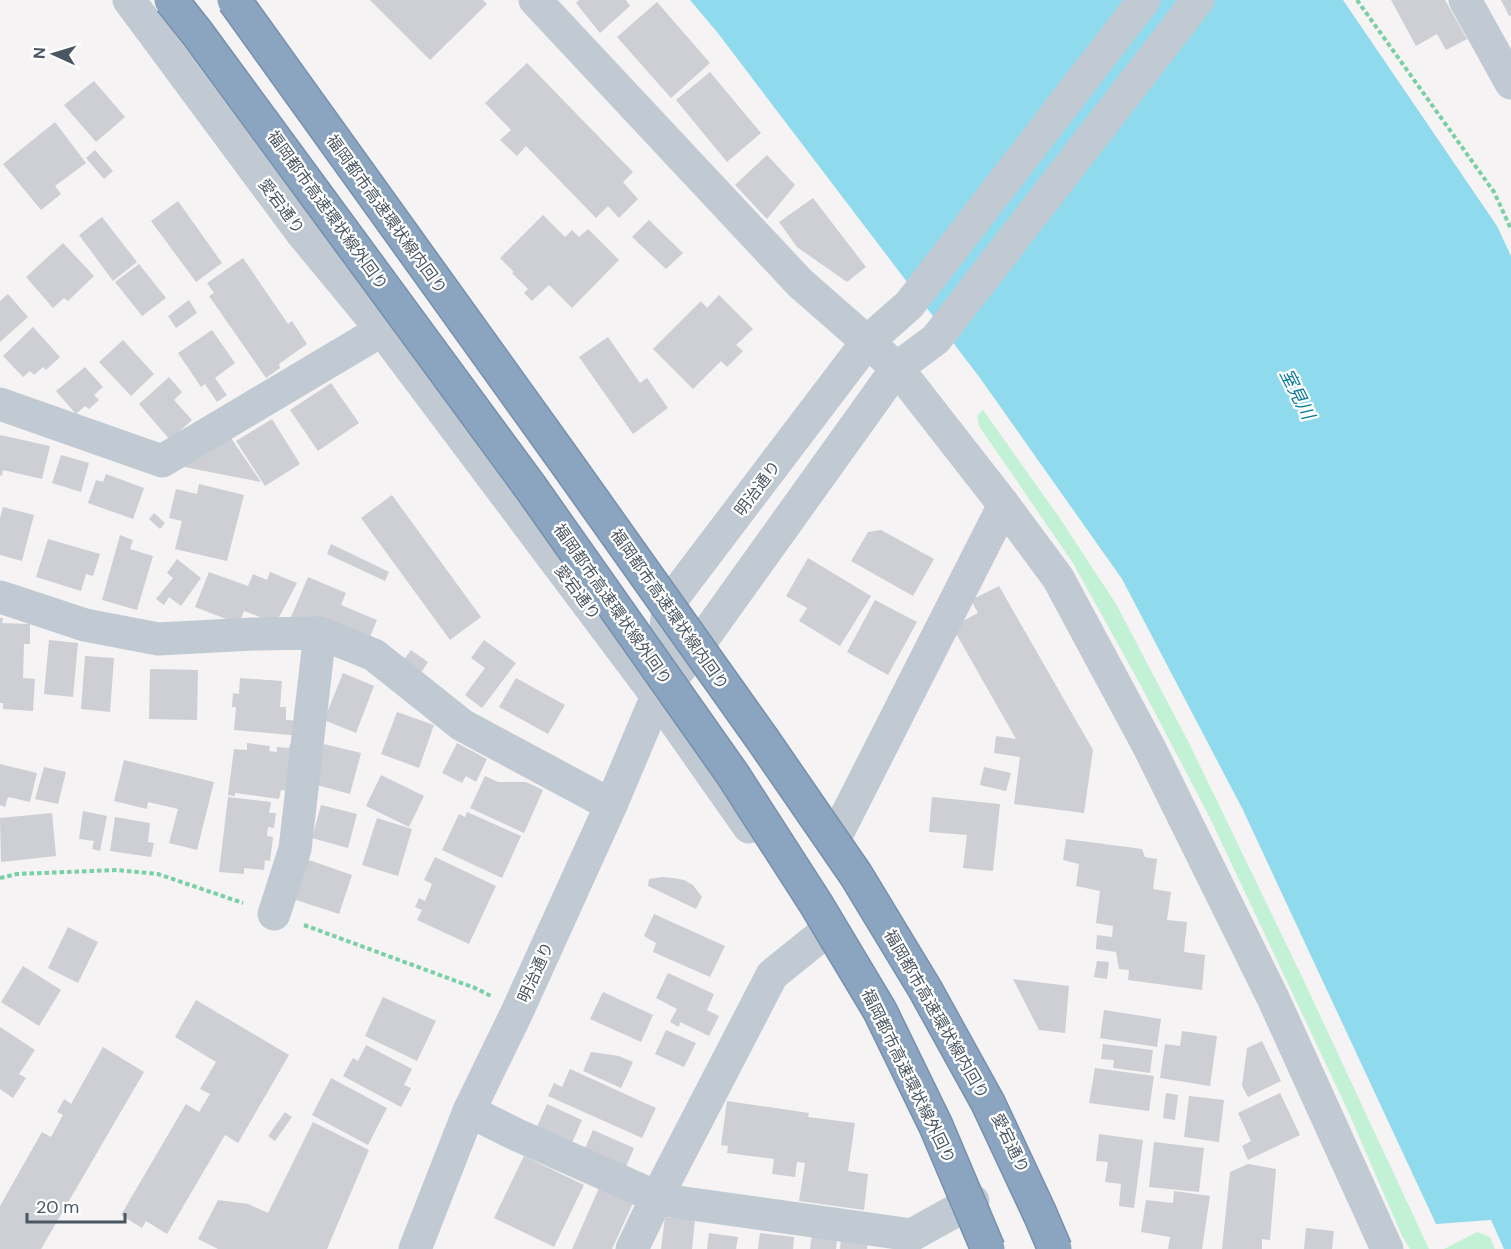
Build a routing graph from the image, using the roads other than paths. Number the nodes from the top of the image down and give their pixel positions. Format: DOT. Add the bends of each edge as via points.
graph roads {
  1 [pos="129,0"];
  2 [pos="171,0"];
  3 [pos="234,0"];
  4 [pos="246,0"];
  5 [pos="535,0"];
  6 [pos="1144,0"];
  7 [pos="1198,0"];
  8 [pos="1465,0"];
  9 [pos="1511,83"];
  10 [pos="382,330"];
  11 [pos="867,342"];
  12 [pos="897,368"];
  13 [pos="0,404"];
  14 [pos="1004,505"];
  15 [pos="0,597"];
  16 [pos="669,603"];
  17 [pos="320,633"];
  18 [pos="695,650"];
  19 [pos="657,696"];
  20 [pos="611,805"];
  21 [pos="833,842"];
  22 [pos="274,914"];
  23 [pos="824,933"];
  24 [pos="469,1111"];
  25 [pos="656,1199"];
  26 [pos="973,1201"];
  27 [pos="415,1249"];
  28 [pos="632,1249"];
  29 [pos="990,1249"];
  30 [pos="1056,1249"];
  31 [pos="1387,1249"];
  1 -- 10 [label="street, 愛宕通り" via="301,232"];
  2 -- 29 [label="highway, 福岡都市高速環状線外回り, bridge" via="531,488 733,775 880,1011"];
  3 -- 30 [label="highway, 福岡都市高速環状線内回り, bridge" via="856,875 988,1103"];
  4 -- 16 [label="street, 愛宕通り" via="377,172"];
  5 -- 11 [label="street" via="800,284"];
  6 -- 11 [label="street, 明治通り" via="909,305"];
  7 -- 12 [label="street, 明治通り" via="936,339"];
  8 -- 9 [label="street"];
  10 -- 13 [label="street" via="162,461"];
  10 -- 19 [label="street, 愛宕通り"];
  11 -- 12 [label="street"];
  11 -- 16 [label="street, 明治通り"];
  12 -- 14 [label="street"];
  12 -- 18 [label="street, 明治通り"];
  14 -- 21 [label="street"];
  14 -- 31 [label="street" via="1058,578 1149,747 1273,998"];
  15 -- 17 [label="street" via="85,625 158,639"];
  16 -- 18 [label="street, 愛宕通り"];
  16 -- 19 [label="street, 明治通り"];
  17 -- 20 [label="street" via="374,655 462,725"];
  17 -- 22 [label="street" via="295,849"];
  18 -- 19 [label="street, 明治通り"];
  18 -- 21 [label="street, 愛宕通り"];
  19 -- 20 [label="street, 明治通り"];
  19 -- 23 [label="street, 愛宕通り"];
  20 -- 24 [label="street, 明治通り"];
  21 -- 30 [label="street, 愛宕通り" via="936,992 1019,1158"];
  23 -- 25 [label="street" via="772,975"];
  23 -- 26 [label="street, 愛宕通り"];
  24 -- 25 [label="street"];
  24 -- 27 [label="street, 明治通り"];
  25 -- 26 [label="street" via="912,1234"];
  25 -- 28 [label="street"];
  26 -- 29 [label="street, 愛宕通り"];
}
